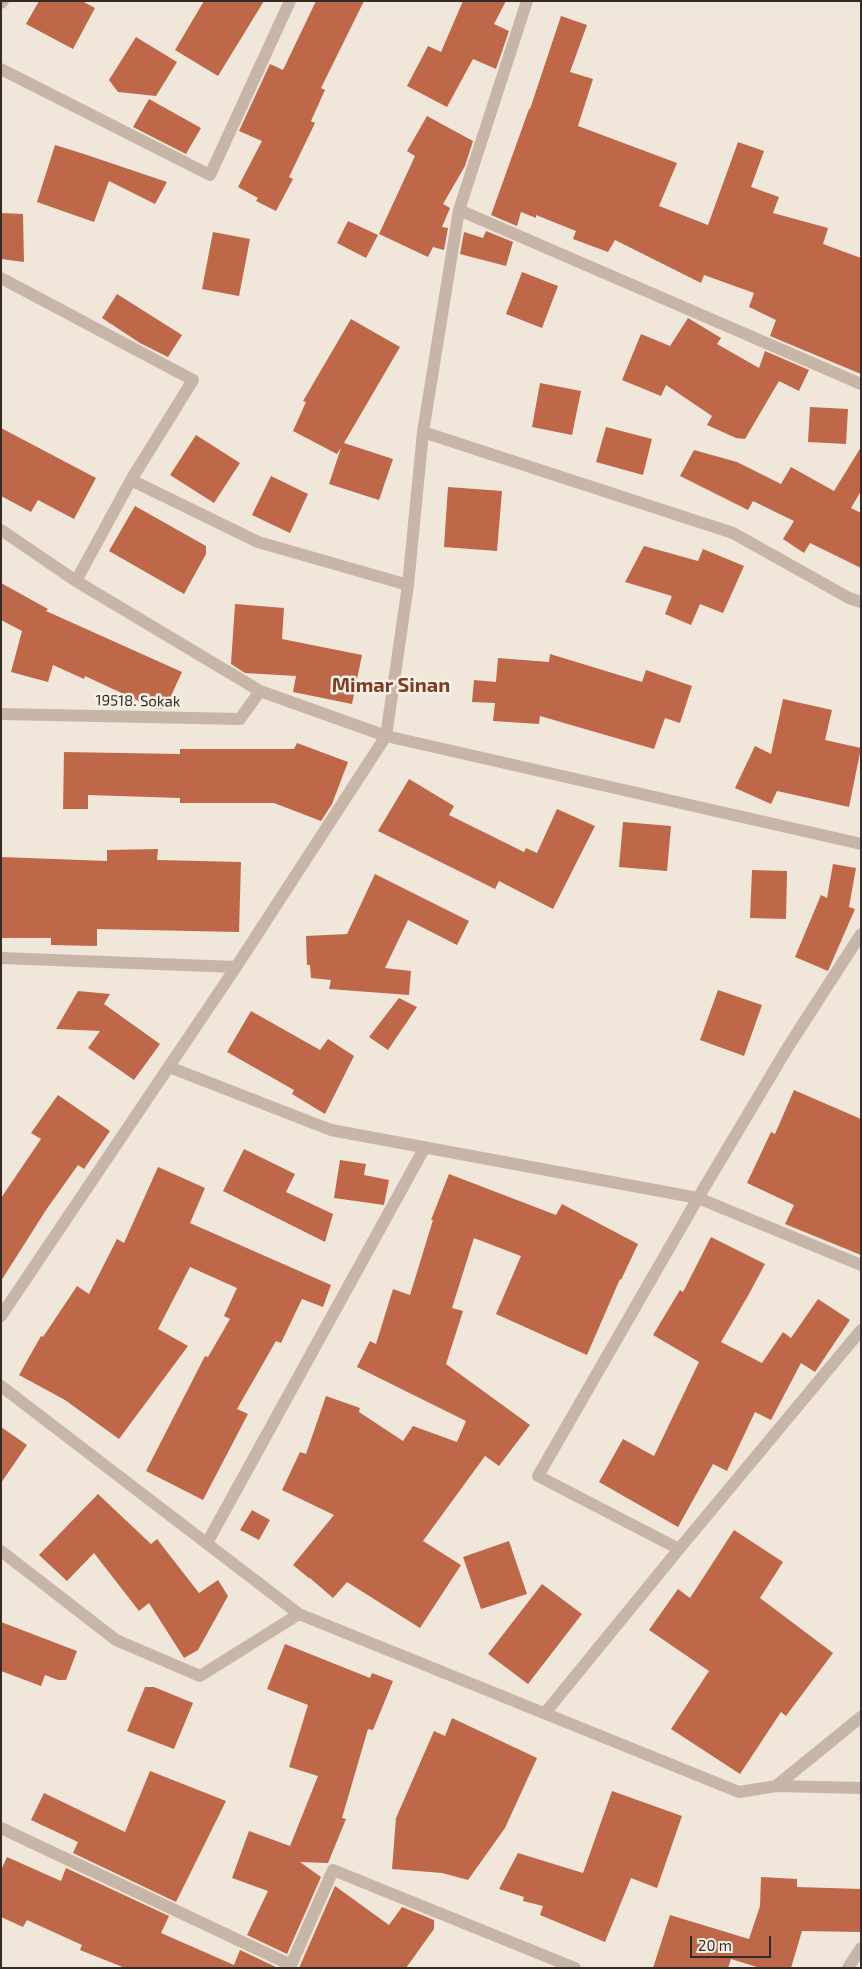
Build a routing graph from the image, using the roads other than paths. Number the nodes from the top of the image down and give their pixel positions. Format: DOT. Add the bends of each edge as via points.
graph roads {
  1 [pos="290,1"];
  2 [pos="527,1"];
  3 [pos="1,69"];
  4 [pos="459,210"];
  5 [pos="1,278"];
  6 [pos="861,384"];
  7 [pos="423,432"];
  8 [pos="131,480"];
  9 [pos="1,530"];
  10 [pos="76,581"];
  11 [pos="408,585"];
  12 [pos="861,602"];
  13 [pos="260,691"];
  14 [pos="1,714"];
  15 [pos="386,736"];
  16 [pos="861,844"];
  17 [pos="861,934"];
  18 [pos="1,958"];
  19 [pos="236,967"];
  20 [pos="169,1067"];
  21 [pos="425,1147"];
  22 [pos="698,1198"];
  23 [pos="861,1265"];
  24 [pos="1,1316"];
  25 [pos="861,1330"];
  26 [pos="1,1386"];
  27 [pos="207,1544"];
  28 [pos="679,1550"];
  29 [pos="1,1551"];
  30 [pos="299,1614"];
  31 [pos="545,1713"];
  32 [pos="861,1717"];
  33 [pos="776,1786"];
  34 [pos="861,1788"];
  35 [pos="1,1828"];
  36 [pos="861,1948"];
  37 [pos="575,1968"];
  38 [pos="848,1968"];
  1 -- 3 [label="street" via="210,175"];
  2 -- 4 [label="street"];
  4 -- 6 [label="street"];
  4 -- 7 [label="street"];
  5 -- 8 [label="street" via="192,380"];
  7 -- 11 [label="street"];
  7 -- 12 [label="street" via="733,533 848,598"];
  8 -- 10 [label="street"];
  8 -- 11 [label="street" via="258,542"];
  9 -- 10 [label="street"];
  10 -- 13 [label="street"];
  11 -- 15 [label="street"];
  13 -- 14 [label="street, 19518. Sokak" via="240,719"];
  13 -- 15 [label="street"];
  15 -- 16 [label="street"];
  15 -- 19 [label="street"];
  17 -- 22 [label="street" via="788,1047"];
  18 -- 19 [label="street"];
  19 -- 20 [label="street"];
  20 -- 21 [label="street" via="331,1130"];
  20 -- 24 [label="street"];
  21 -- 22 [label="street"];
  21 -- 27 [label="street"];
  22 -- 23 [label="street"];
  22 -- 28 [label="street" via="538,1476"];
  25 -- 28 [label="street"];
  26 -- 27 [label="street"];
  27 -- 30 [label="street"];
  28 -- 31 [label="street"];
  29 -- 30 [label="street" via="116,1640 200,1676"];
  30 -- 31 [label="street"];
  31 -- 33 [label="street" via="739,1792"];
  32 -- 33 [label="street"];
  33 -- 34 [label="street"];
  35 -- 37 [label="street" via="291,1965 333,1870"];
  36 -- 38 [label="street"];
}
